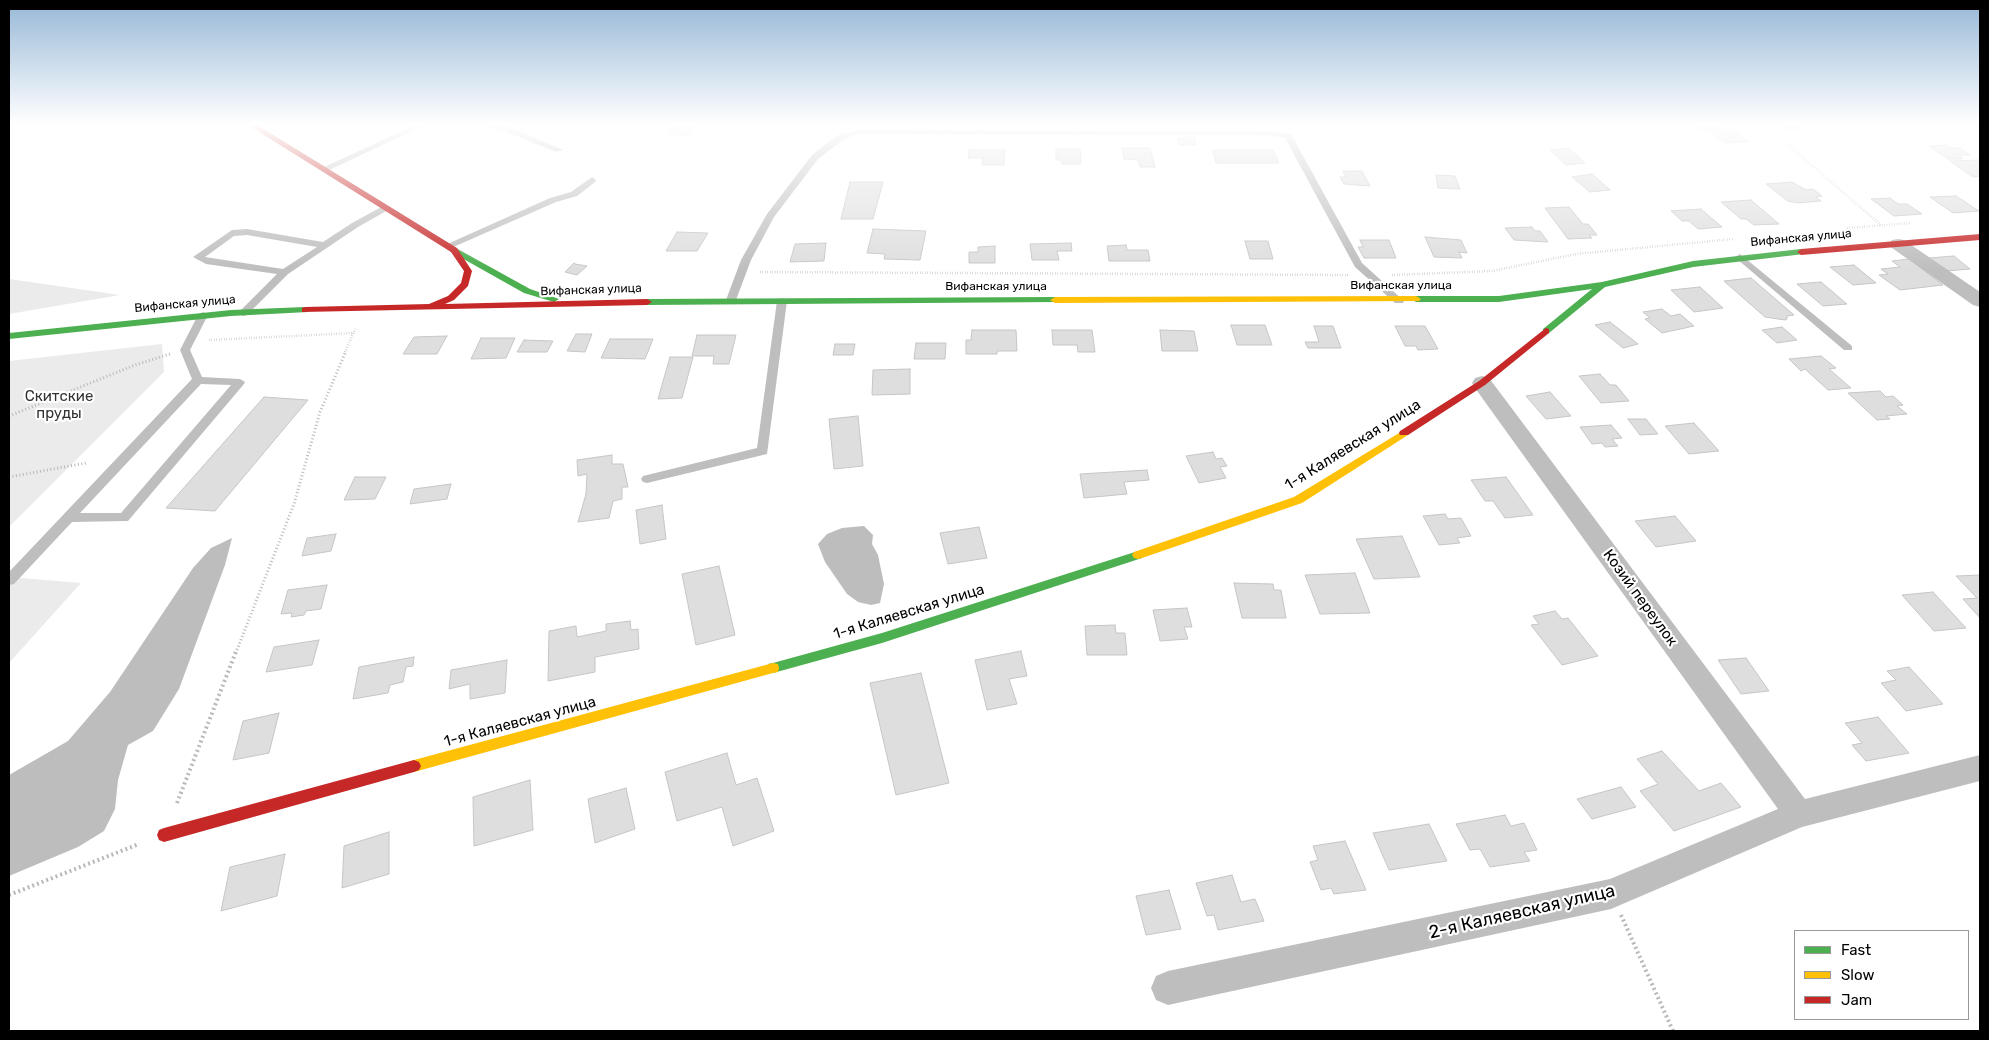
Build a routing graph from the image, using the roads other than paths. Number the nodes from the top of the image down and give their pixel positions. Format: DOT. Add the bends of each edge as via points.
graph roads {
  1 [pos="331,174"];
  2 [pos="802,174"];
  3 [pos="1308,174"];
  4 [pos="592,180"];
  5 [pos="385,208"];
  6 [pos="1980,237"];
  7 [pos="1898,244"];
  8 [pos="324,245"];
  9 [pos="451,248"];
  10 [pos="1740,257"];
  11 [pos="285,272"];
  12 [pos="1602,285"];
  13 [pos="731,300"];
  14 [pos="1399,300"];
  15 [pos="1980,301"];
  16 [pos="782,302"];
  17 [pos="572,305"];
  18 [pos="432,306"];
  19 [pos="243,313"];
  20 [pos="203,315"];
  21 [pos="9,336"];
  22 [pos="1848,348"];
  23 [pos="198,380"];
  24 [pos="1482,383"];
  25 [pos="647,479"];
  26 [pos="68,517"];
  27 [pos="9,580"];
  28 [pos="1980,768"];
  29 [pos="1799,814"];
  30 [pos="164,835"];
  31 [pos="1168,988"];
  1 -- 5 [label="main road"];
  2 -- 13 [label="lane" via="770,216 741,272"];
  3 -- 14 [label="lane" via="1358,265"];
  4 -- 9 [label="lane" via="574,194 554,200"];
  5 -- 8 [label="lane"];
  5 -- 9 [label="main road"];
  6 -- 7 [label="main road, Вифанская улица"];
  7 -- 10 [label="main road, Вифанская улица"];
  7 -- 15 [label="street"];
  8 -- 11 [label="lane"];
  8 -- 11 [label="lane" via="247,232 232,233 198,256 206,261"];
  9 -- 17 [label="main road" via="527,291"];
  9 -- 18 [label="main road" via="468,270 465,284 452,298"];
  10 -- 12 [label="main road, Вифанская улица"];
  10 -- 22 [label="lane"];
  11 -- 19 [label="lane"];
  12 -- 14 [label="main road, Вифанская улица" via="1499,299"];
  12 -- 24 [label="main road, 1-я Каляевская улица"];
  13 -- 16 [label="main road, Вифанская улица"];
  13 -- 17 [label="main road, Вифанская улица"];
  14 -- 16 [label="main road, Вифанская улица"];
  16 -- 25 [label="lane" via="763,451"];
  17 -- 18 [label="main road, Вифанская улица"];
  18 -- 19 [label="main road, Вифанская улица"];
  19 -- 20 [label="main road, Вифанская улица"];
  20 -- 21 [label="main road, Вифанская улица"];
  20 -- 23 [label="lane" via="187,346"];
  23 -- 26 [label="lane"];
  23 -- 26 [label="lane" via="240,382 124,518"];
  24 -- 29 [label="street, Козий переулок"];
  24 -- 30 [label="main road, 1-я Каляевская улица" via="1298,500 882,638"];
  26 -- 27 [label="lane"];
  28 -- 29 [label="street, 2-я Каляевская улица"];
  29 -- 31 [label="street, 2-я Каляевская улица" via="1611,894"];
}
